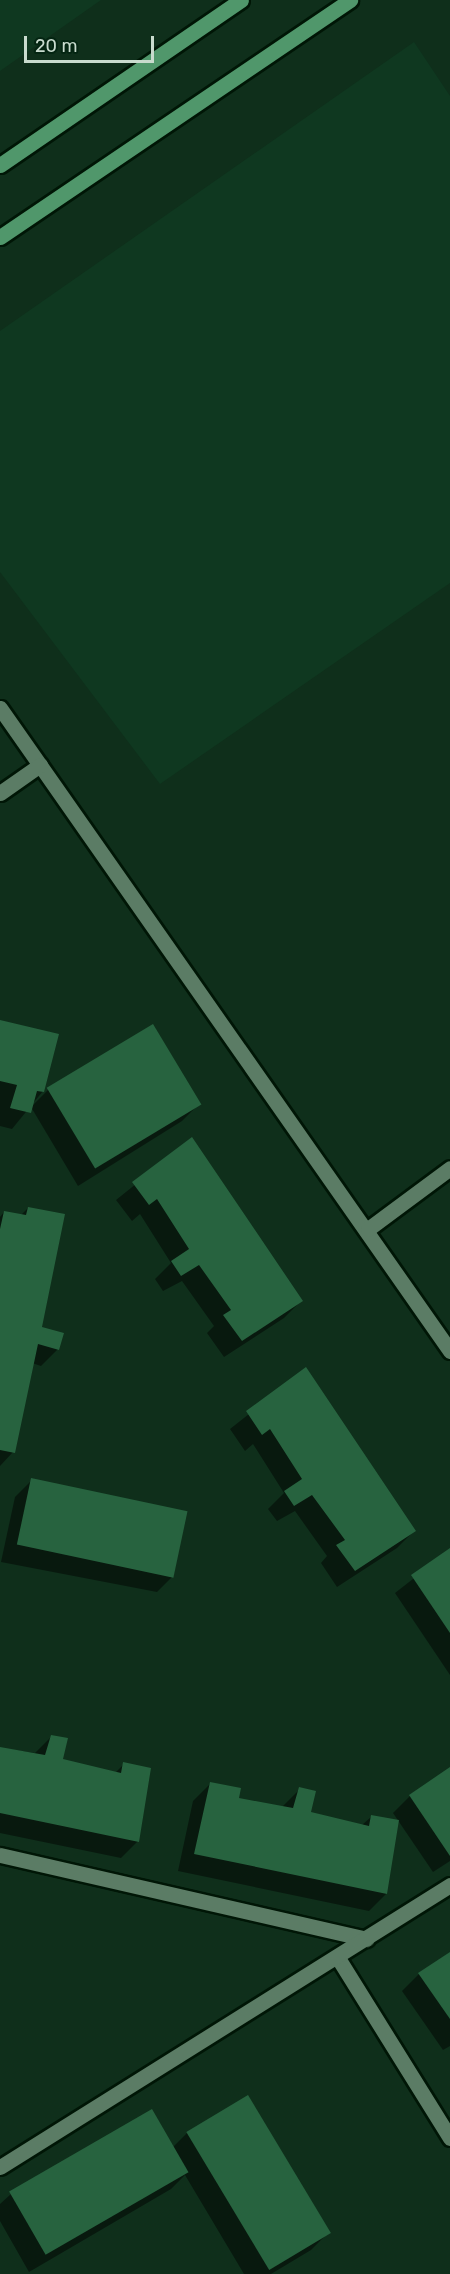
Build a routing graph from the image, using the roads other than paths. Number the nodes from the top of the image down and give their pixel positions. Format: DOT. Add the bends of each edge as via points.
graph roads {
  1 [pos="241,0"];
  2 [pos="350,0"];
  3 [pos="0,165"];
  4 [pos="0,237"];
  5 [pos="0,708"];
  6 [pos="40,765"];
  7 [pos="0,793"];
  8 [pos="450,1168"];
  9 [pos="368,1229"];
  10 [pos="450,1351"];
  11 [pos="0,1855"];
  12 [pos="450,1885"];
  13 [pos="367,1939"];
  14 [pos="338,1958"];
  15 [pos="450,2138"];
  16 [pos="0,2167"];
  1 -- 3 [label="main road"];
  2 -- 4 [label="main road"];
  5 -- 6 [label="street"];
  6 -- 7 [label="street"];
  6 -- 9 [label="street"];
  8 -- 9 [label="street"];
  9 -- 10 [label="street"];
  11 -- 13 [label="street"];
  12 -- 13 [label="street"];
  13 -- 14 [label="street"];
  14 -- 15 [label="street"];
  14 -- 16 [label="street"];
}
